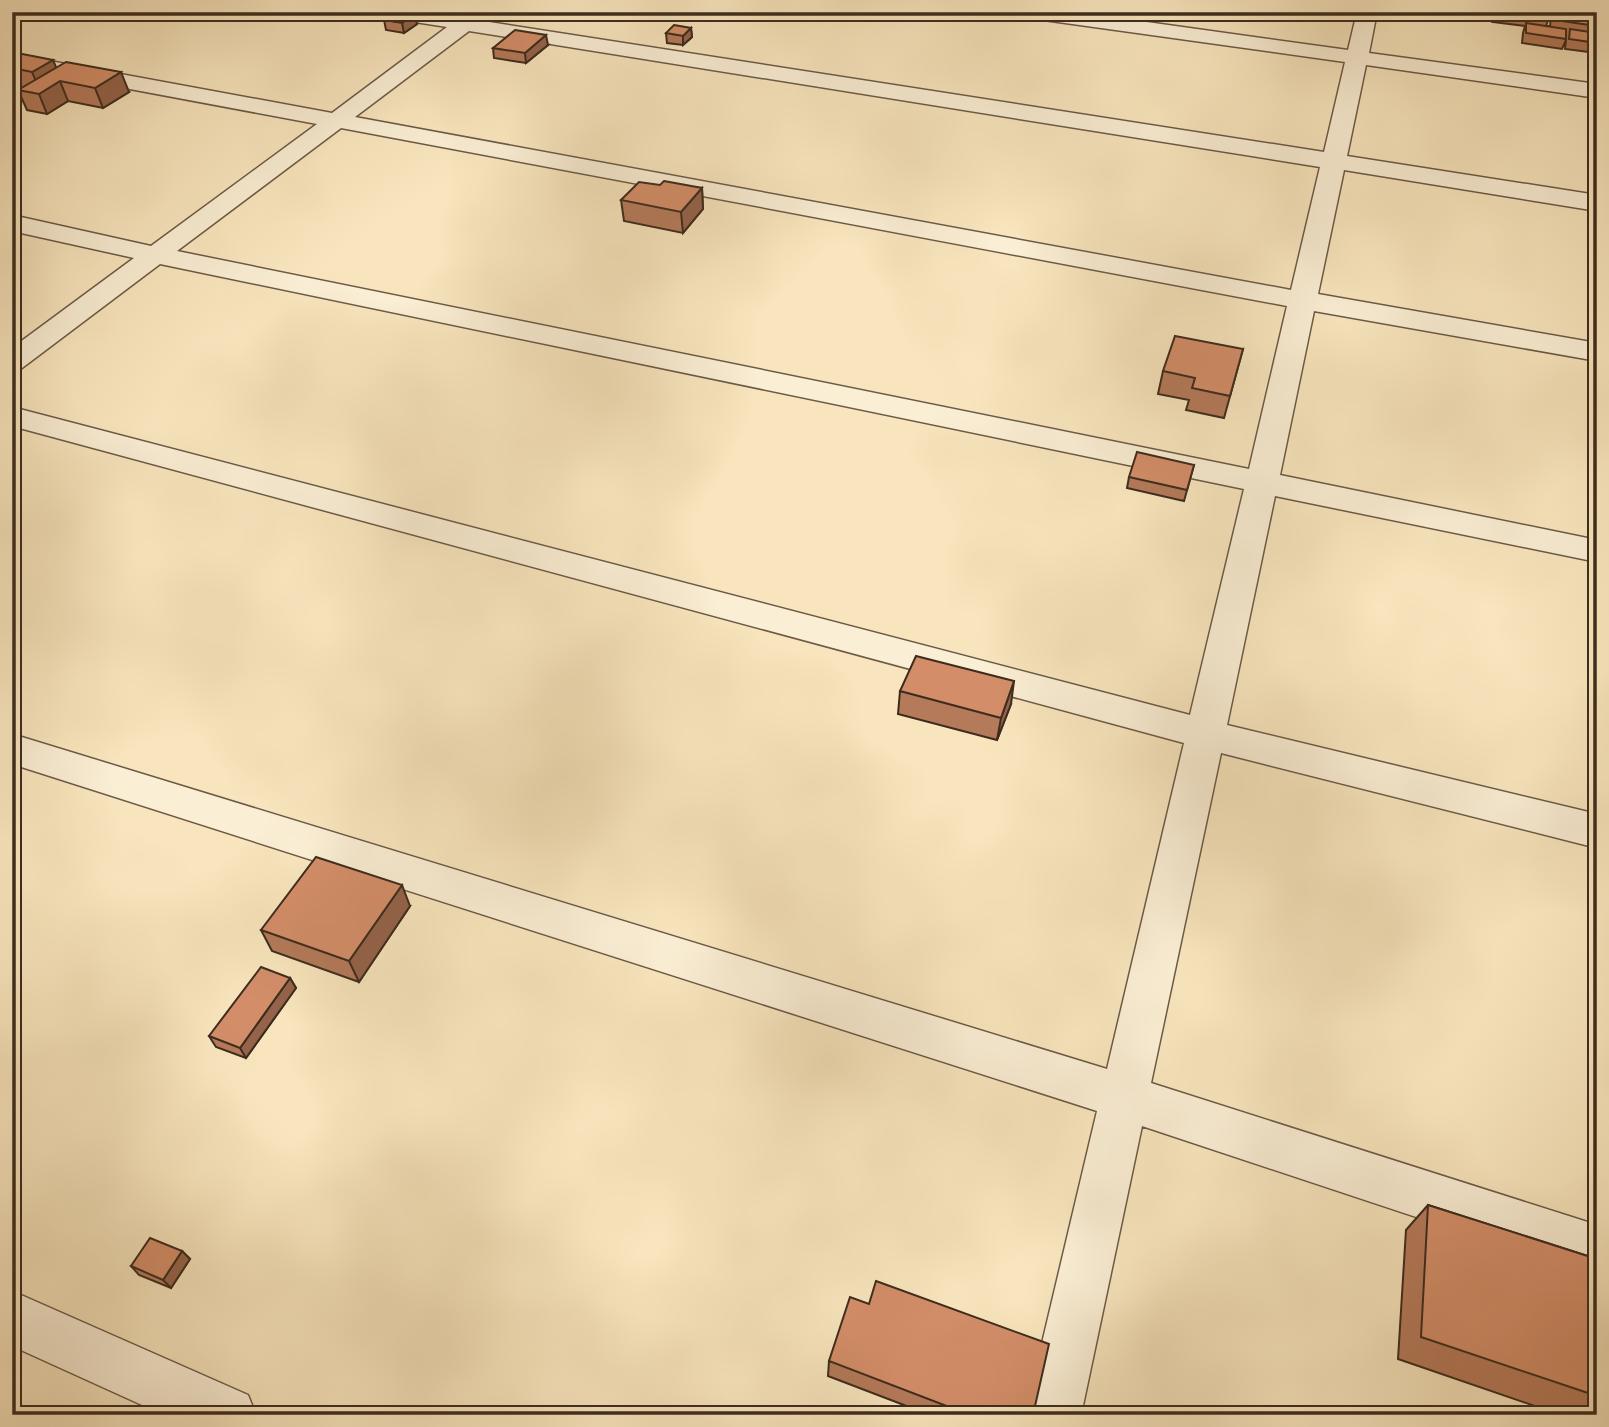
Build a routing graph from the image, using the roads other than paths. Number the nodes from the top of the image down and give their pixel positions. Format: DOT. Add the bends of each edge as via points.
graph roads {
  1 [pos="389,12"];
  2 [pos="1029,12"];
  3 [pos="1367,12"];
  4 [pos="473,18"];
  5 [pos="1356,59"];
  6 [pos="12,60"];
  7 [pos="1597,91"];
  8 [pos="336,120"];
  9 [pos="1333,161"];
  10 [pos="1597,203"];
  11 [pos="12,223"];
  12 [pos="155,255"];
  13 [pos="1302,300"];
  14 [pos="1597,352"];
  15 [pos="12,362"];
  16 [pos="12,416"];
  17 [pos="1261,481"];
  18 [pos="1597,551"];
  19 [pos="1205,734"];
  20 [pos="12,749"];
  21 [pos="1597,831"];
  22 [pos="1124,1097"];
  23 [pos="1597,1251"];
  24 [pos="12,1318"];
  25 [pos="228,1415"];
  26 [pos="1053,1415"];
  1 -- 4 [label="street"];
  2 -- 5 [label="street"];
  3 -- 5 [label="street"];
  4 -- 8 [label="street"];
  4 -- 9 [label="street"];
  5 -- 7 [label="street"];
  5 -- 9 [label="street"];
  6 -- 8 [label="street"];
  8 -- 12 [label="street"];
  8 -- 13 [label="street"];
  9 -- 10 [label="street"];
  9 -- 13 [label="street"];
  11 -- 12 [label="street"];
  12 -- 15 [label="street"];
  12 -- 17 [label="street"];
  13 -- 14 [label="street"];
  13 -- 17 [label="street"];
  16 -- 19 [label="street"];
  17 -- 18 [label="street"];
  17 -- 19 [label="street"];
  19 -- 21 [label="street"];
  19 -- 22 [label="street"];
  20 -- 22 [label="street"];
  22 -- 23 [label="street"];
  22 -- 26 [label="street"];
  24 -- 25 [label="street"];
}
